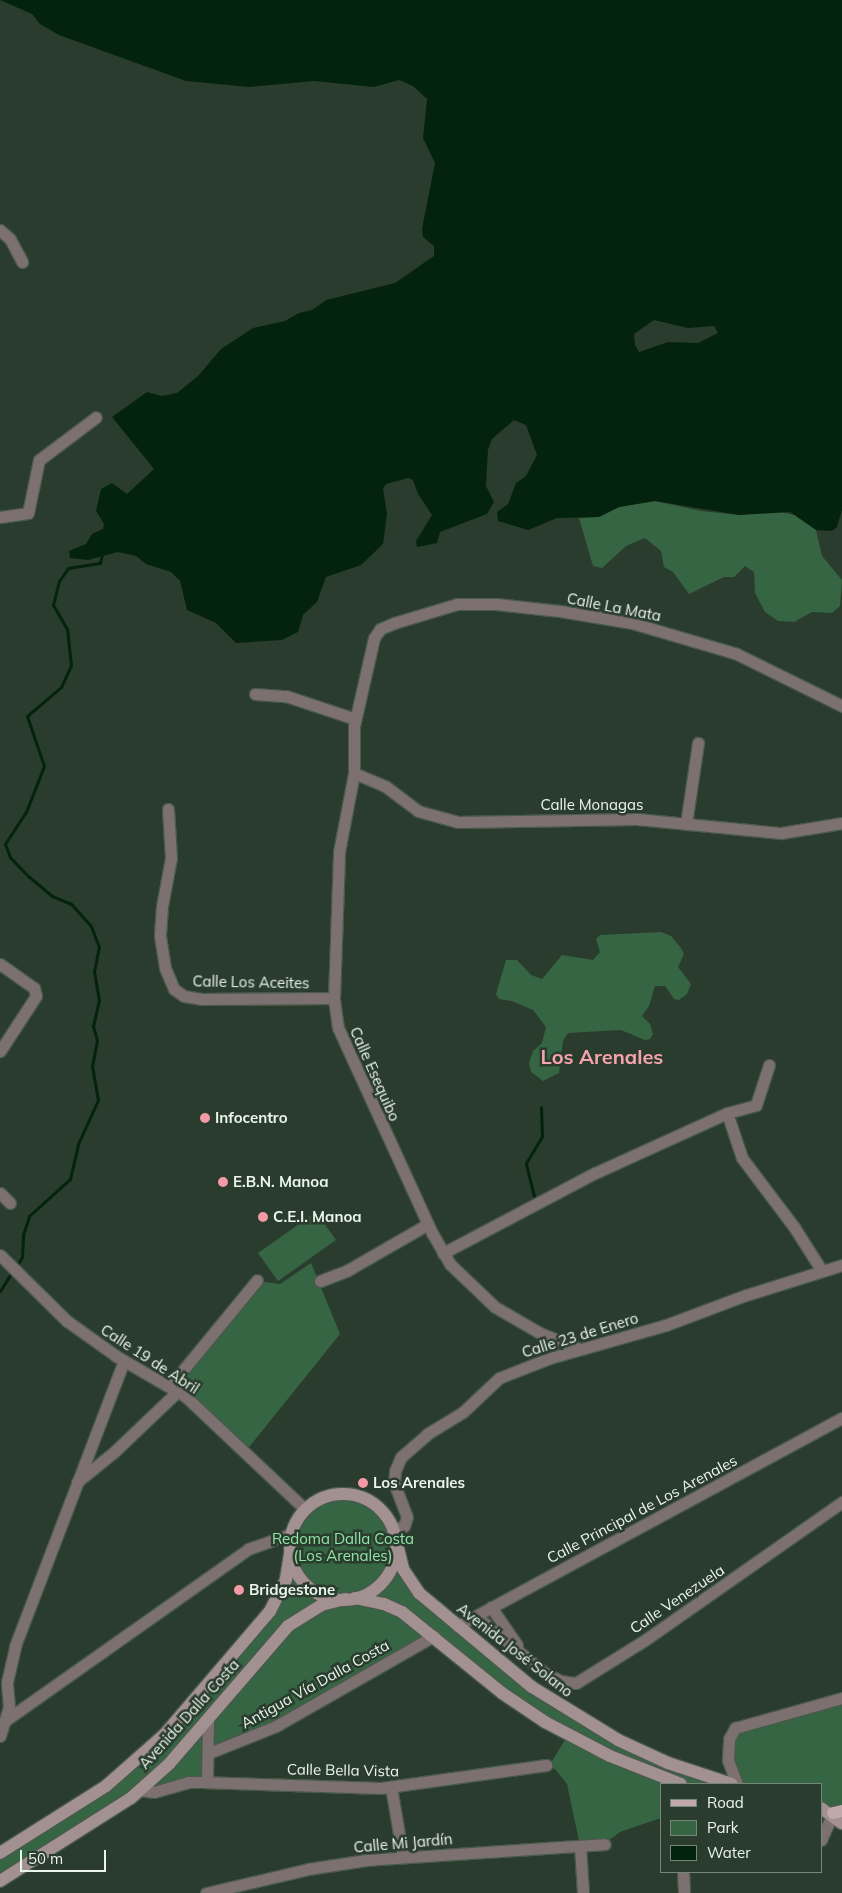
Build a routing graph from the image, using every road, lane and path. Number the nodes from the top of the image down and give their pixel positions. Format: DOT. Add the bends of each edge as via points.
graph roads {
  1 [pos="0,230"];
  2 [pos="22,262"];
  3 [pos="96,417"];
  4 [pos="0,517"];
  5 [pos="374,638"];
  6 [pos="255,694"];
  7 [pos="842,706"];
  8 [pos="355,719"];
  9 [pos="698,743"];
  10 [pos="354,773"];
  11 [pos="168,809"];
  12 [pos="842,823"];
  13 [pos="686,824"];
  14 [pos="0,964"];
  15 [pos="334,998"];
  16 [pos="0,1051"];
  17 [pos="769,1065"];
  18 [pos="727,1113"];
  19 [pos="0,1193"];
  20 [pos="10,1203"];
  21 [pos="428,1224"];
  22 [pos="443,1253"];
  23 [pos="0,1255"];
  24 [pos="842,1265"];
  25 [pos="822,1271"];
  26 [pos="257,1280"];
  27 [pos="320,1281"];
  28 [pos="580,1349"];
  29 [pos="124,1361"];
  30 [pos="174,1388"];
  31 [pos="842,1418"];
  32 [pos="75,1482"];
  33 [pos="842,1502"];
  34 [pos="305,1509"];
  35 [pos="291,1534"];
  36 [pos="394,1535"];
  37 [pos="290,1554"];
  38 [pos="350,1599"];
  39 [pos="491,1608"];
  40 [pos="476,1616"];
  41 [pos="457,1626"];
  42 [pos="434,1636"];
  43 [pos="525,1656"];
  44 [pos="842,1698"];
  45 [pos="6,1720"];
  46 [pos="208,1720"];
  47 [pos="0,1736"];
  48 [pos="209,1754"];
  49 [pos="546,1765"];
  50 [pos="207,1782"];
  51 [pos="678,1783"];
  52 [pos="729,1783"];
  53 [pos="736,1783"];
  54 [pos="391,1787"];
  55 [pos="140,1790"];
  56 [pos="822,1808"];
  57 [pos="834,1813"];
  58 [pos="842,1823"];
  59 [pos="822,1838"];
  60 [pos="604,1844"];
  61 [pos="580,1846"];
  62 [pos="0,1853"];
  63 [pos="403,1857"];
  64 [pos="683,1873"];
  65 [pos="0,1881"];
  66 [pos="206,1893"];
  67 [pos="583,1893"];
  68 [pos="684,1893"];
  1 -- 2 [label="street" via="10,239"];
  3 -- 4 [label="street" via="39,460 28,513"];
  5 -- 7 [label="street, Calle La Mata" via="380,629 394,623 457,604 496,604 560,611 632,623 737,654"];
  5 -- 8 [label="street, Calle Esequibo"];
  6 -- 8 [label="street" via="286,696"];
  8 -- 10 [label="street, Calle Esequibo"];
  9 -- 13 [label="street"];
  10 -- 13 [label="street, Calle Monagas" via="385,786 418,811 458,822 609,818"];
  10 -- 15 [label="street, Calle Esequibo" via="339,852"];
  11 -- 15 [label="street, Calle Los Aceites" via="170,858 160,936 165,968 174,990 184,996 201,999"];
  12 -- 13 [label="street, Calle Monagas" via="781,833"];
  14 -- 16 [label="street" via="34,988 36,996"];
  15 -- 21 [label="street, Calle Esequibo" via="338,1028 352,1063"];
  17 -- 18 [label="street" via="756,1105"];
  18 -- 22 [label="street" via="595,1174"];
  18 -- 25 [label="street" via="742,1158 799,1233"];
  19 -- 20 [label="street"];
  21 -- 22 [label="street, Calle Esequibo"];
  21 -- 27 [label="street" via="348,1270"];
  22 -- 28 [label="street, Calle Esequibo" via="486,1302 540,1333"];
  23 -- 29 [label="street, Calle 19 de Abril" via="67,1321"];
  24 -- 25 [label="street, Calle 23 de Enero"];
  25 -- 28 [label="street, Calle 23 de Enero" via="666,1325"];
  26 -- 30 [label="street"];
  28 -- 36 [label="street, Calle 23 de Enero" via="499,1378 463,1412 418,1441 401,1457 394,1471 396,1488 407,1512 404,1526"];
  29 -- 30 [label="street, Calle 19 de Abril"];
  29 -- 32 [label="street"];
  30 -- 32 [label="street" via="114,1452"];
  30 -- 34 [label="street, Calle 19 de Abril"];
  31 -- 39 [label="street, Calle Principal de Los Arenales"];
  32 -- 45 [label="street" via="13,1653"];
  33 -- 43 [label="street, Calle Venezuela" via="584,1680 570,1683 552,1677"];
  34 -- 35 [label="street"];
  34 -- 36 [label="street" via="331,1495 350,1494 377,1506"];
  35 -- 37 [label="street"];
  35 -- 45 [label="street" via="248,1549"];
  36 -- 38 [label="street" via="394,1559 387,1577 373,1590"];
  36 -- 41 [label="street, Avenida José Solano" via="403,1569 412,1584"];
  37 -- 38 [label="street" via="296,1572 309,1587 326,1597"];
  37 -- 62 [label="street, Avenida Dalla Costa" via="286,1579 270,1611 158,1741 106,1786"];
  38 -- 42 [label="street" via="394,1608"];
  38 -- 46 [label="street, Avenida Dalla Costa" via="315,1608 288,1626"];
  39 -- 40 [label="street, Calle Principal de Los Arenales"];
  39 -- 43 [label="street, Calle Venezuela"];
  40 -- 41 [label="street, Calle Principal de Los Arenales"];
  40 -- 43 [label="street, Calle Venezuela"];
  41 -- 52 [label="street, Avenida José Solano" via="532,1687 584,1721 668,1763"];
  42 -- 48 [label="street, Antigua Vía Dalla Costa" via="276,1726"];
  42 -- 51 [label="street" via="502,1693 544,1722 610,1756"];
  44 -- 53 [label="street" via="735,1728 729,1739 728,1760"];
  45 -- 47 [label="street"];
  46 -- 48 [label="street"];
  46 -- 55 [label="street, Avenida Dalla Costa"];
  48 -- 50 [label="street"];
  49 -- 54 [label="street, Calle Bella Vista"];
  50 -- 54 [label="street, Calle Bella Vista"];
  50 -- 55 [label="street, Calle Bella Vista" via="188,1782 154,1792"];
  54 -- 63 [label="street"];
  55 -- 65 [label="street, Avenida Dalla Costa"];
  56 -- 57 [label="street"];
  57 -- 58 [label="street"];
  57 -- 59 [label="street"];
  60 -- 61 [label="street, Calle Mi Jardín"];
  61 -- 63 [label="street, Calle Mi Jardín"];
  61 -- 67 [label="street"];
  63 -- 66 [label="street, Calle Mi Jardín" via="308,1869"];
  64 -- 68 [label="street"];
}
